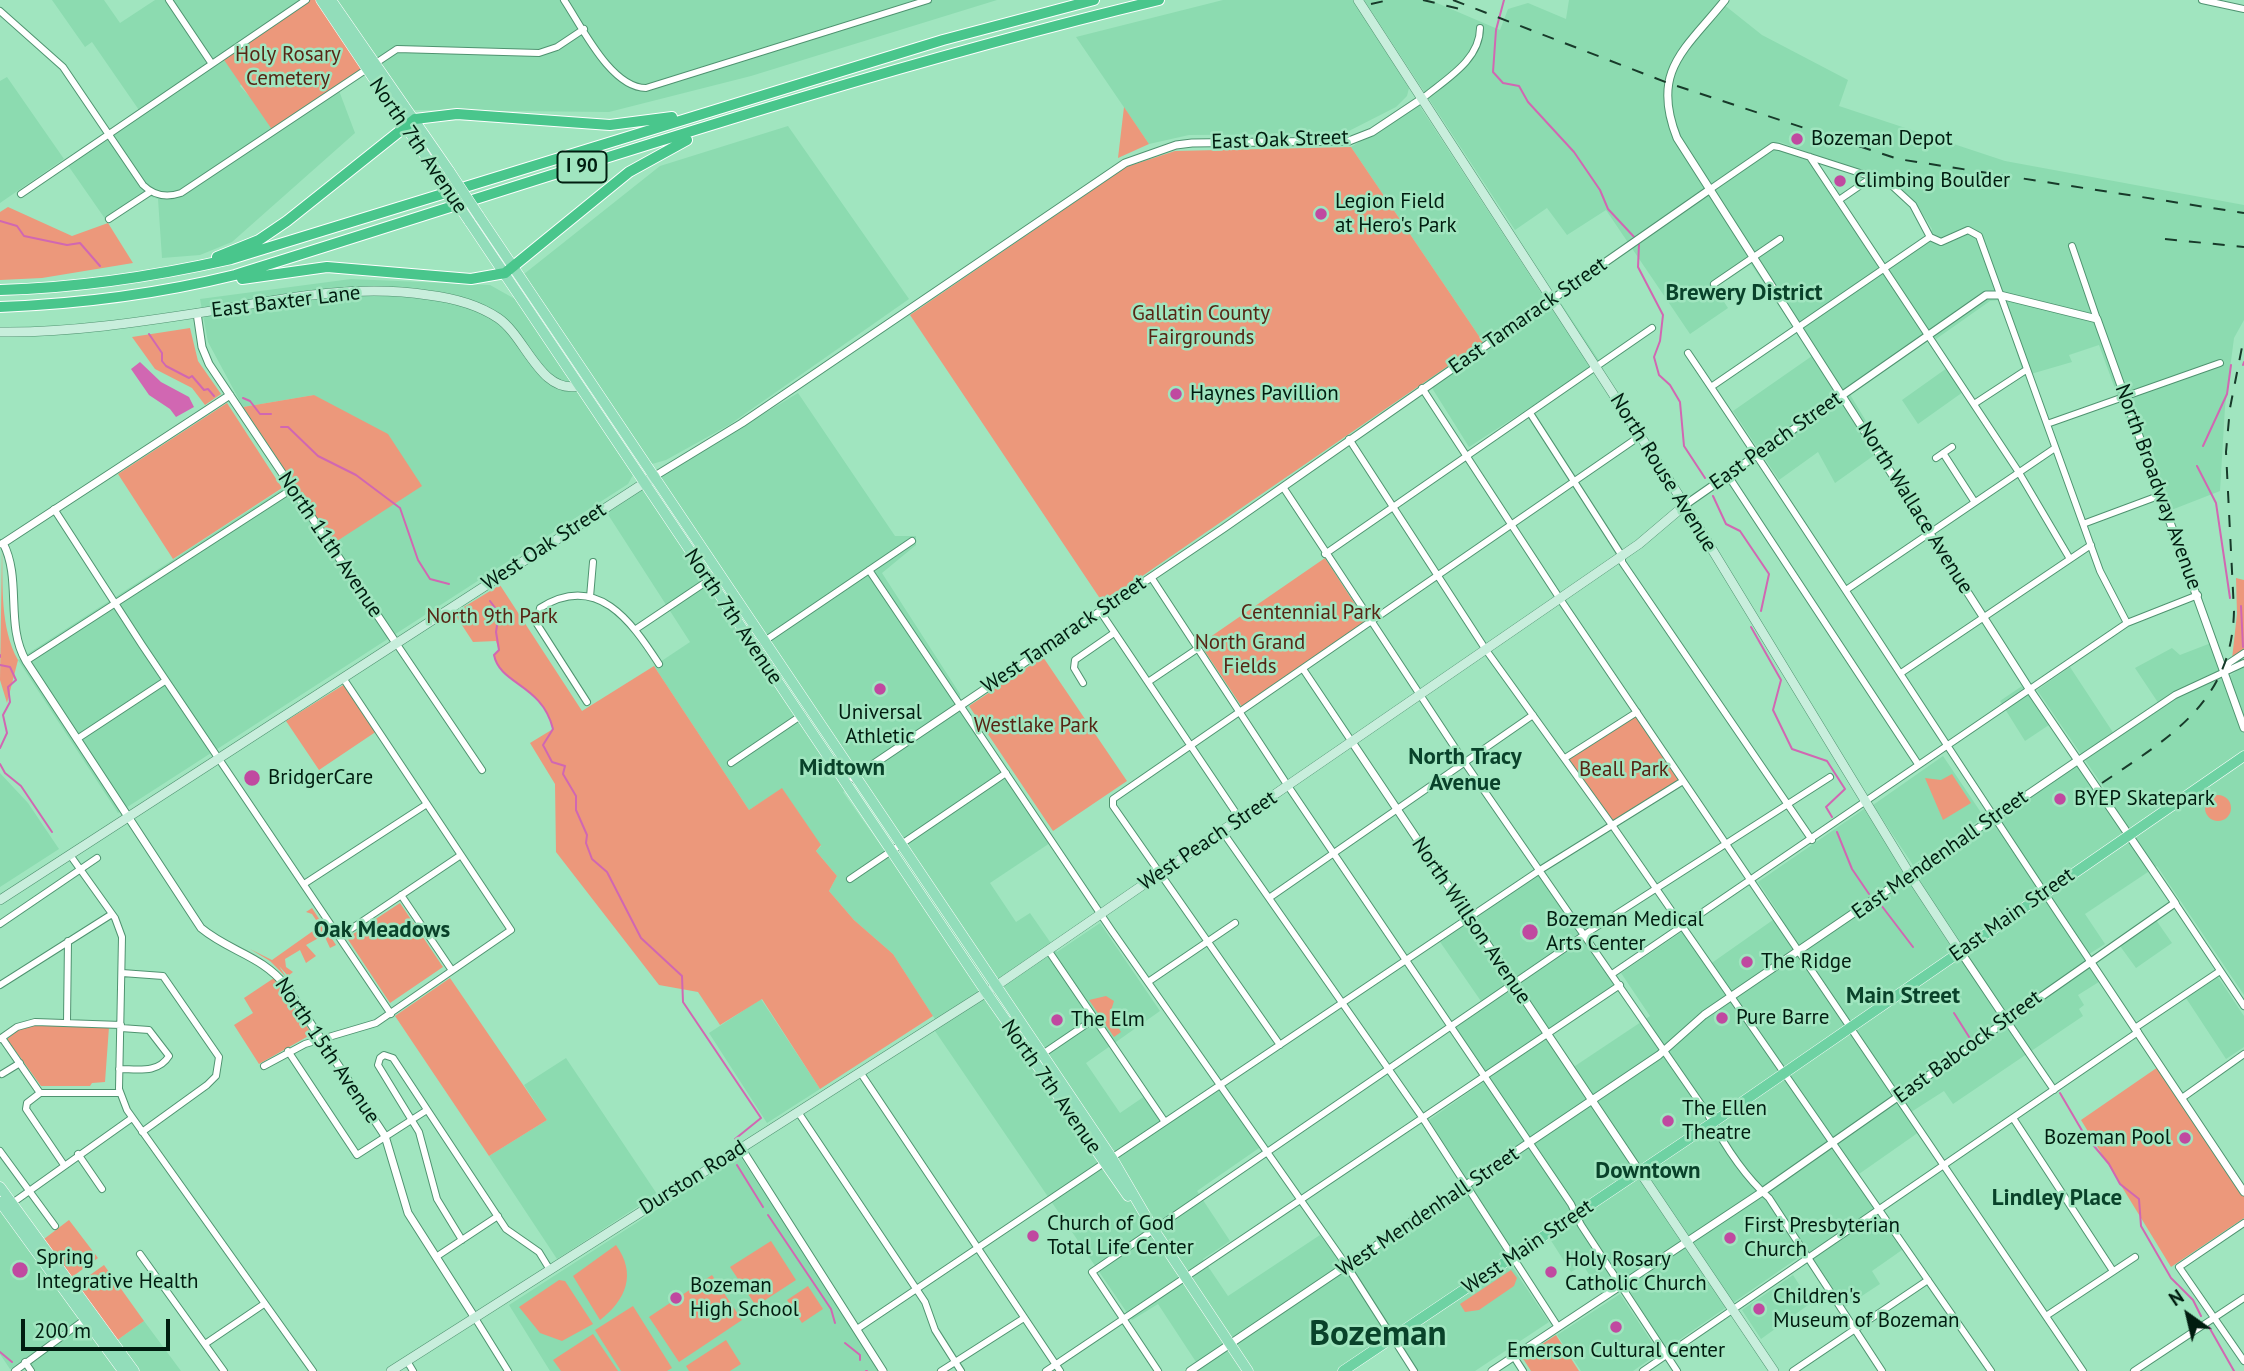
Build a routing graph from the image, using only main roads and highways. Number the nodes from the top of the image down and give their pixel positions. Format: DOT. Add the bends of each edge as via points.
graph roads {
  1 [pos="321,0"];
  2 [pos="331,0"];
  3 [pos="1094,0"];
  4 [pos="1159,0"];
  5 [pos="1358,0"];
  6 [pos="370,66"];
  7 [pos="753,98"];
  8 [pos="765,110"];
  9 [pos="415,119"];
  10 [pos="404,125"];
  11 [pos="509,271"];
  12 [pos="143,275"];
  13 [pos="177,289"];
  14 [pos="0,290"];
  15 [pos="0,307"];
  16 [pos="538,324"];
  17 [pos="0,332"];
  18 [pos="590,380"];
  19 [pos="578,386"];
  20 [pos="623,428"];
  21 [pos="655,476"];
  22 [pos="643,482"];
  23 [pos="1685,505"];
  24 [pos="1420,696"];
  25 [pos="2244,757"];
  26 [pos="0,900"];
  27 [pos="1960,951"];
  28 [pos="996,986"];
  29 [pos="986,992"];
  30 [pos="1712,1123"];
  31 [pos="1108,1161"];
  32 [pos="1640,1172"];
  33 [pos="0,1187"];
  34 [pos="4,1210"];
  35 [pos="88,1317"];
  36 [pos="123,1371"];
  37 [pos="134,1371"];
  38 [pos="391,1371"];
  39 [pos="1248,1371"];
  40 [pos="1343,1371"];
  41 [pos="1774,1371"];
  1 -- 6 [label="main road, North 7th Avenue"];
  2 -- 6 [label="main road, North 7th Avenue"];
  3 -- 7 [label="highway, I 90"];
  4 -- 8 [label="highway, I 90" via="1058,24"];
  5 -- 23 [label="main road, North Rouse Avenue"];
  6 -- 9 [label="main road, North 7th Avenue"];
  6 -- 10 [label="main road, North 7th Avenue"];
  7 -- 9 [label="highway" via="660,120 610,125 457,114"];
  7 -- 12 [label="highway, I 90" via="282,245 188,269"];
  8 -- 11 [label="highway" via="691,139 629,172"];
  8 -- 13 [label="highway, I 90"];
  9 -- 10 [label="highway"];
  9 -- 11 [label="main road, North 7th Avenue, bridge"];
  10 -- 11 [label="main road, North 7th Avenue, bridge"];
  10 -- 12 [label="highway" via="259,240 216,258"];
  11 -- 13 [label="highway" via="471,279 327,267"];
  11 -- 16 [label="main road, North 7th Avenue"];
  11 -- 18 [label="main road, North 7th Avenue"];
  12 -- 14 [label="highway, I 90"];
  13 -- 15 [label="highway, I 90"];
  16 -- 18 [label="main road" via="579,377"];
  16 -- 19 [label="main road, North 7th Avenue"];
  17 -- 19 [label="main road, East Baxter Lane" via="65,330 340,292 426,294 487,311 509,326 555,384"];
  18 -- 20 [label="main road, North 7th Avenue"];
  19 -- 20 [label="main road"];
  19 -- 22 [label="main road, North 7th Avenue"];
  20 -- 21 [label="main road, North 7th Avenue"];
  21 -- 22 [label="main road, West Oak Street"];
  21 -- 28 [label="main road, North 7th Avenue"];
  22 -- 26 [label="main road, West Oak Street"];
  22 -- 29 [label="main road, North 7th Avenue"];
  23 -- 24 [label="main road, East Peach Street" via="1622,556"];
  23 -- 27 [label="main road, North Rouse Avenue"];
  24 -- 28 [label="main road, West Peach Street"];
  25 -- 27 [label="highway, East Main Street"];
  27 -- 30 [label="highway, East Main Street"];
  28 -- 29 [label="main road, Durston Road"];
  28 -- 31 [label="main road, North 7th Avenue"];
  29 -- 31 [label="main road, North 7th Avenue"];
  29 -- 38 [label="main road, Durston Road"];
  30 -- 32 [label="highway, West Main Street"];
  31 -- 39 [label="main road, North 7th Avenue"];
  32 -- 40 [label="highway, West Main Street"];
  32 -- 41 [label="main road"];
  33 -- 34 [label="main road"];
  34 -- 35 [label="main road"];
  34 -- 35 [label="main road"];
  35 -- 36 [label="main road"];
  35 -- 37 [label="main road"];
}
